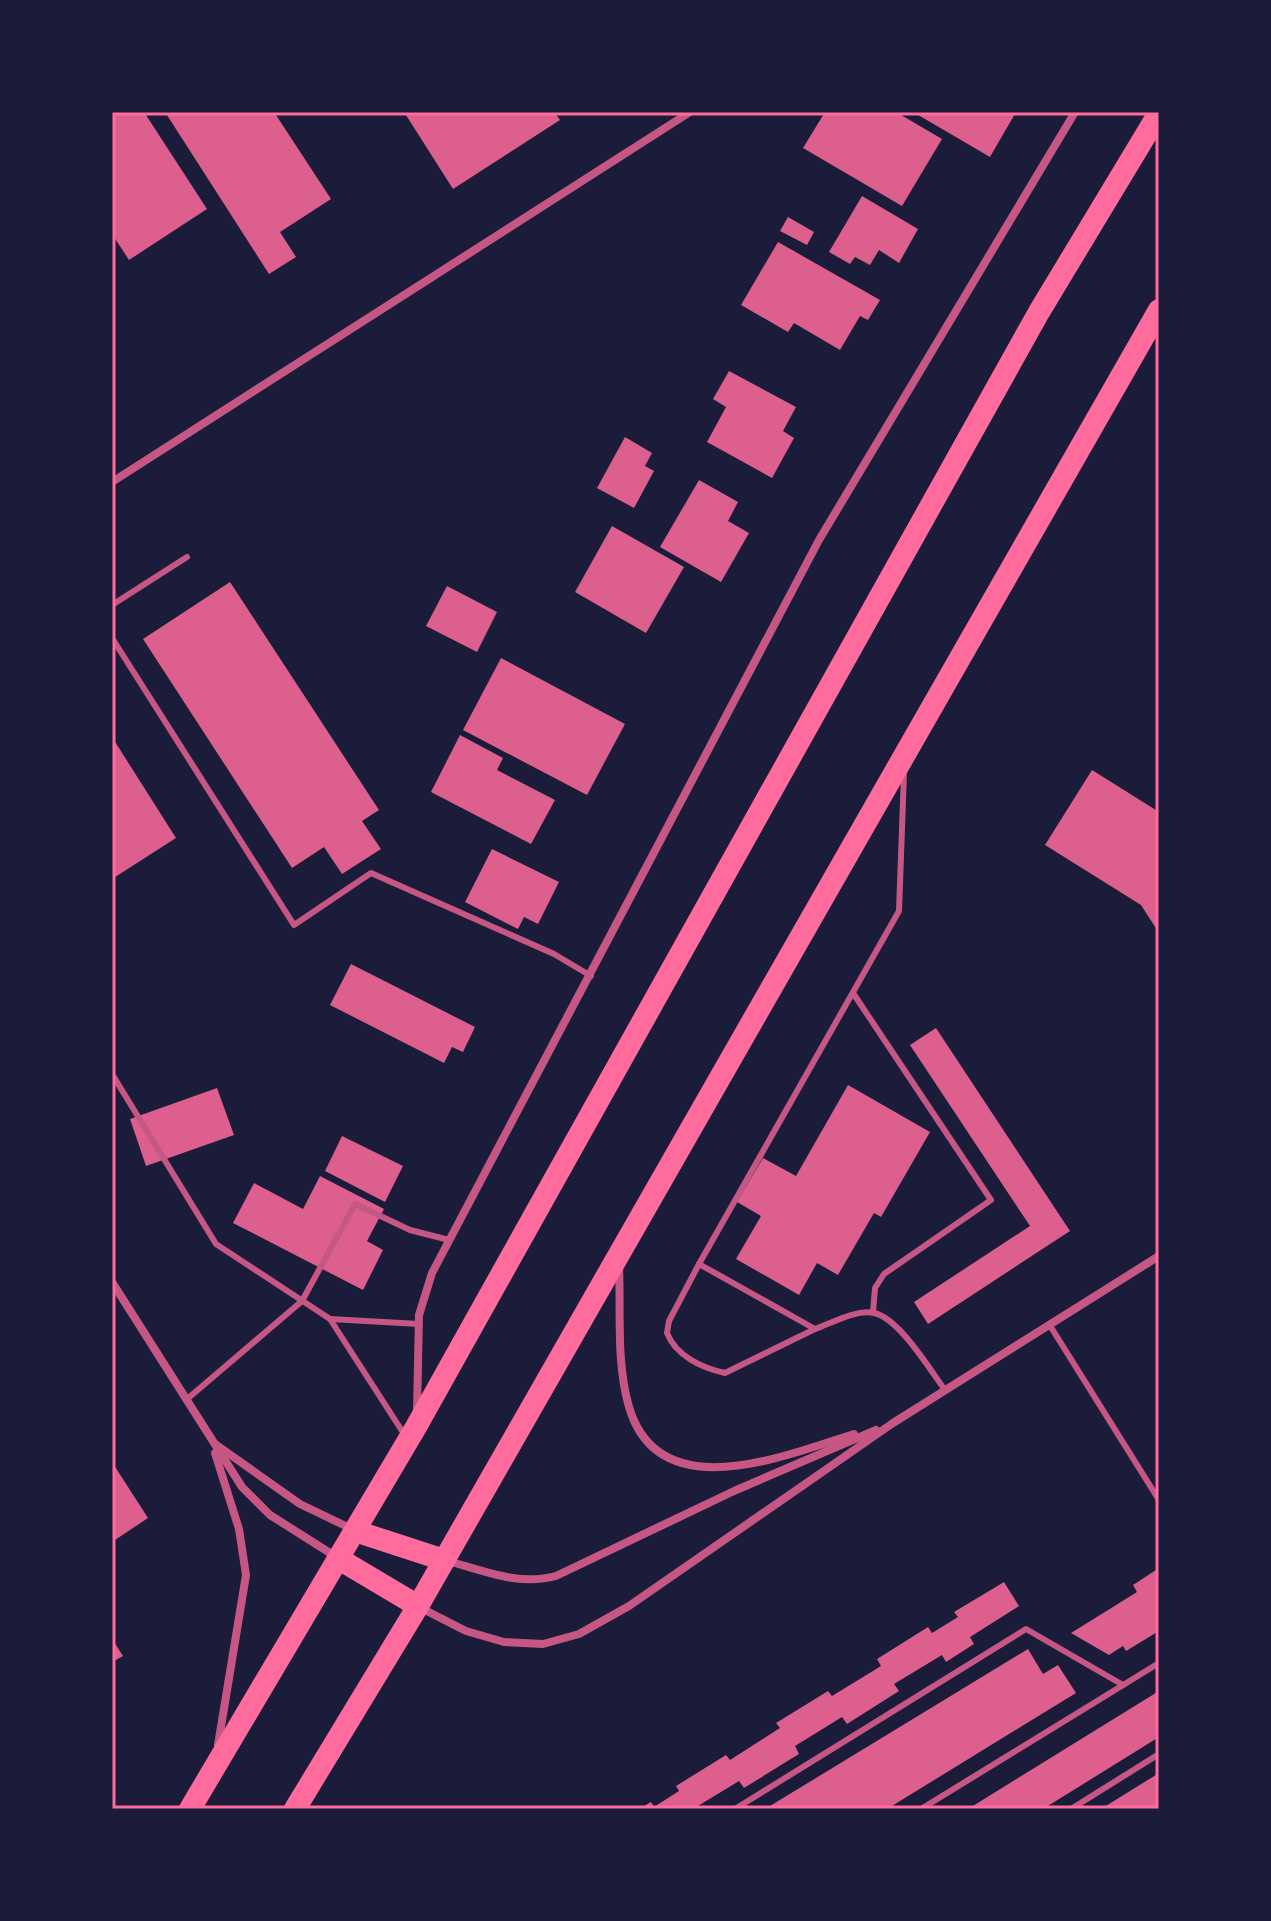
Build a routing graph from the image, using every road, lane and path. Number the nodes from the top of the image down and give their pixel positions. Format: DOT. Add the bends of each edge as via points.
graph roads {
  1 [pos="690,112"];
  2 [pos="1075,112"];
  3 [pos="1159,113"];
  4 [pos="1159,310"];
  5 [pos="112,482"];
  6 [pos="187,557"];
  7 [pos="112,605"];
  8 [pos="112,638"];
  9 [pos="904,757"];
  10 [pos="591,976"];
  11 [pos="853,993"];
  12 [pos="112,1074"];
  13 [pos="449,1240"];
  14 [pos="1159,1256"];
  15 [pos="619,1258"];
  16 [pos="699,1264"];
  17 [pos="112,1282"];
  18 [pos="302,1301"];
  19 [pos="873,1312"];
  20 [pos="330,1319"];
  21 [pos="419,1324"];
  22 [pos="1049,1324"];
  23 [pos="815,1329"];
  24 [pos="945,1390"];
  25 [pos="186,1400"];
  26 [pos="893,1423"];
  27 [pos="412,1434"];
  28 [pos="211,1441"];
  29 [pos="1159,1500"];
  30 [pos="355,1531"];
  31 [pos="339,1559"];
  32 [pos="444,1560"];
  33 [pos="418,1606"];
  34 [pos="1159,1663"];
  35 [pos="1123,1685"];
  36 [pos="1159,1754"];
  37 [pos="214,1768"];
  38 [pos="190,1809"];
  39 [pos="295,1809"];
  40 [pos="735,1809"];
  41 [pos="921,1809"];
  42 [pos="1071,1809"];
  1 -- 5 [label="street"];
  2 -- 10 [label="street" via="819,540"];
  3 -- 27 [label="highway" via="1039,312"];
  4 -- 9 [label="highway"];
  6 -- 7 [label="lane"];
  8 -- 10 [label="lane" via="294,925 371,873 554,954"];
  9 -- 11 [label="lane" via="899,911"];
  9 -- 15 [label="highway"];
  10 -- 13 [label="street"];
  11 -- 16 [label="lane"];
  11 -- 19 [label="lane" via="991,1200 884,1274 875,1288"];
  12 -- 18 [label="lane" via="216,1244"];
  13 -- 18 [label="lane" via="410,1230 355,1204"];
  13 -- 21 [label="street" via="425,1290"];
  14 -- 22 [label="street"];
  15 -- 26 [label="street" via="629,1407 644,1436 670,1456 704,1469 728,1468"];
  15 -- 32 [label="highway"];
  16 -- 23 [label="lane"];
  16 -- 23 [label="lane" via="669,1321 667,1333 682,1354 725,1373"];
  17 -- 25 [label="street"];
  18 -- 20 [label="lane"];
  18 -- 25 [label="lane"];
  19 -- 23 [label="lane"];
  19 -- 24 [label="lane" via="895,1326"];
  20 -- 21 [label="lane"];
  20 -- 27 [label="lane"];
  21 -- 27 [label="street"];
  22 -- 24 [label="street"];
  22 -- 29 [label="lane"];
  24 -- 26 [label="street"];
  25 -- 28 [label="street"];
  26 -- 32 [label="street" via="556,1576 512,1579"];
  26 -- 33 [label="street" via="639,1600 579,1634 543,1644 504,1642 466,1631"];
  27 -- 30 [label="highway"];
  28 -- 30 [label="street" via="300,1504"];
  28 -- 31 [label="street" via="259,1506"];
  28 -- 37 [label="street" via="239,1529 246,1575"];
  30 -- 31 [label="highway"];
  30 -- 32 [label="highway"];
  31 -- 33 [label="highway"];
  31 -- 37 [label="highway"];
  32 -- 33 [label="highway"];
  33 -- 39 [label="highway"];
  34 -- 35 [label="lane"];
  35 -- 40 [label="lane" via="1026,1629"];
  35 -- 41 [label="lane"];
  36 -- 42 [label="lane"];
  37 -- 38 [label="highway"];
}
